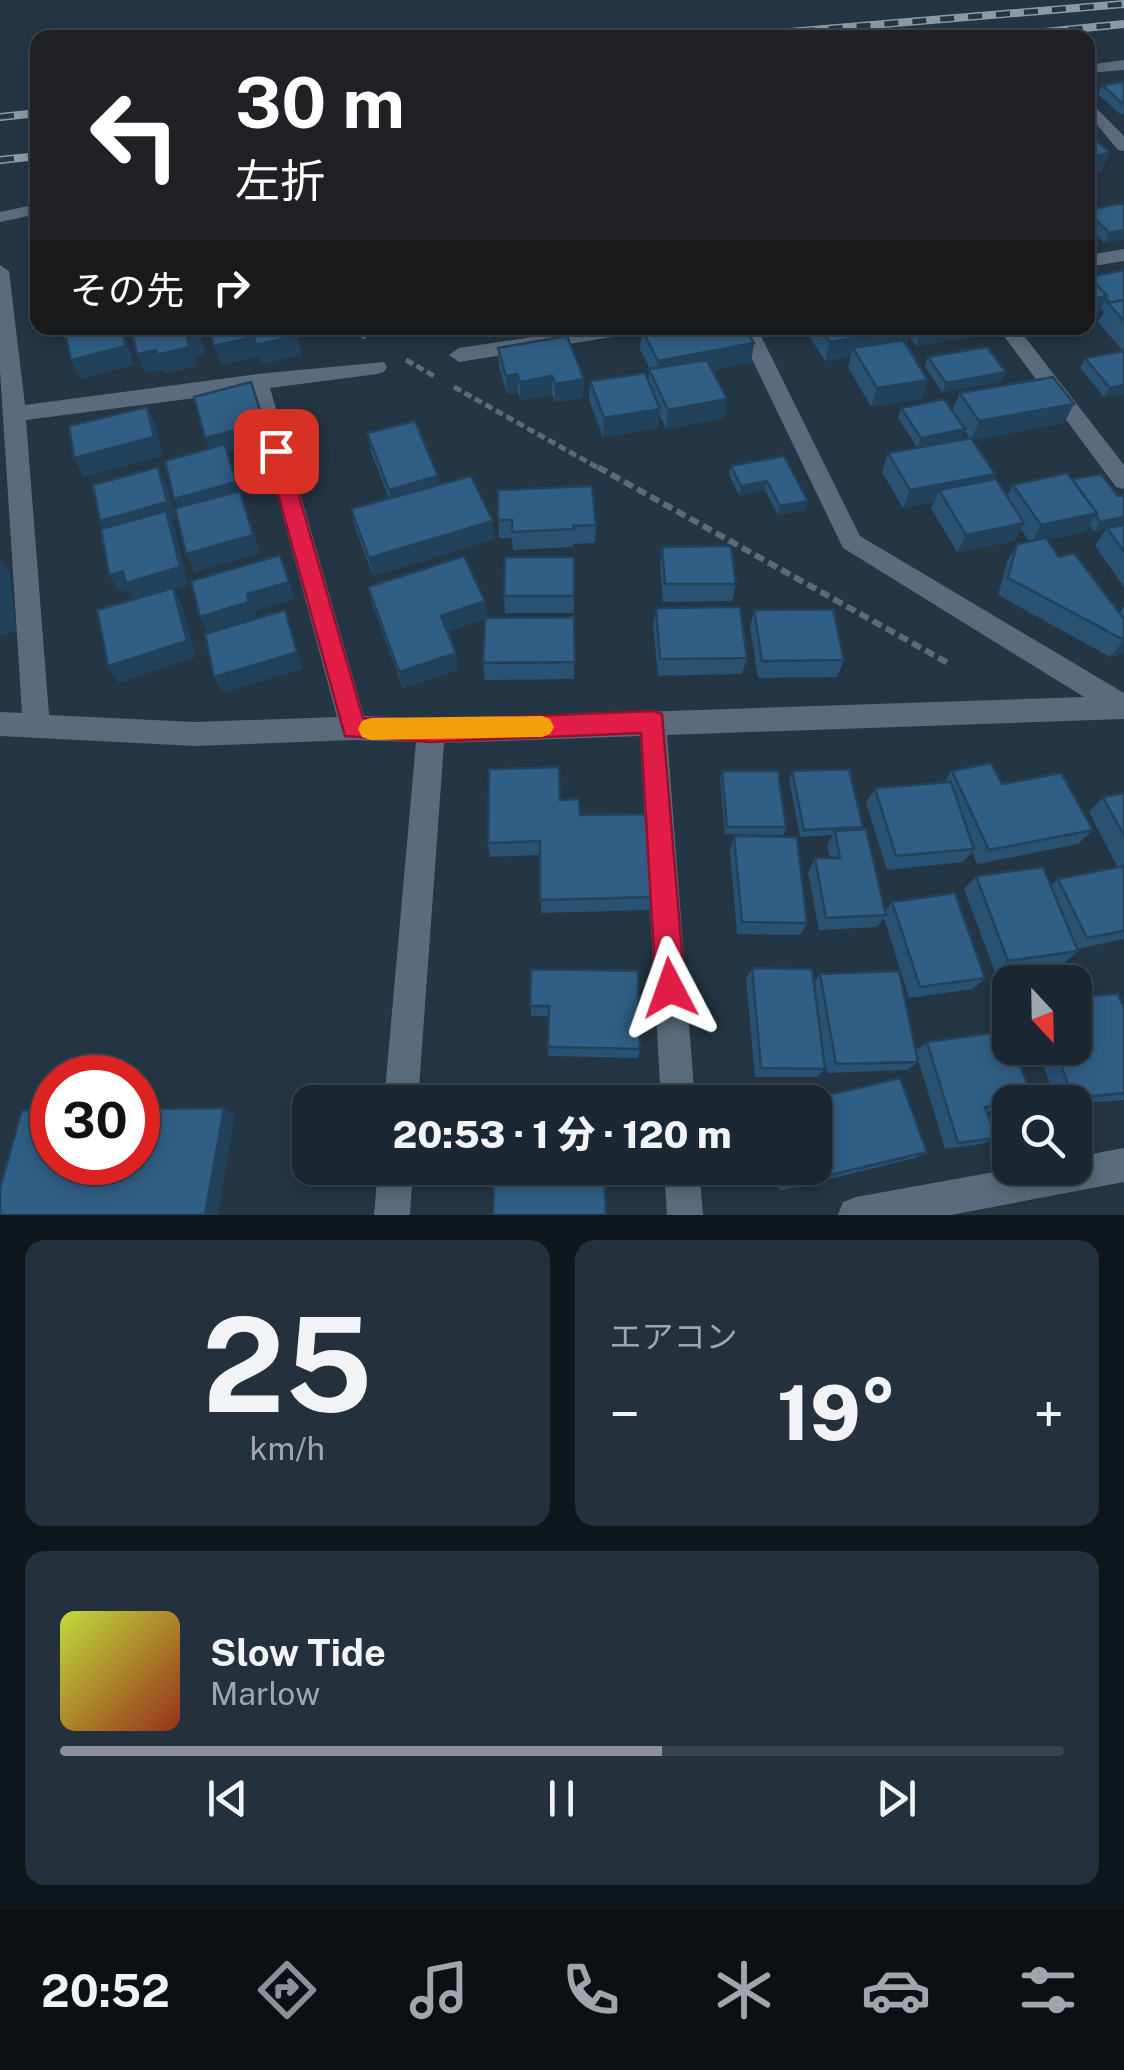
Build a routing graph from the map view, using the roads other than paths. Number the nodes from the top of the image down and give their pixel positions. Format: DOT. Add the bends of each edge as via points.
graph roads {
  1 [pos="1124,66"];
  2 [pos="1095,68"];
  3 [pos="1095,113"];
  4 [pos="1124,146"];
  5 [pos="30,210"];
  6 [pos="0,216"];
  7 [pos="1124,255"];
  8 [pos="1095,259"];
  9 [pos="0,271"];
  10 [pos="486,335"];
  11 [pos="587,335"];
  12 [pos="750,335"];
  13 [pos="1013,335"];
  14 [pos="488,351"];
  15 [pos="459,355"];
  16 [pos="380,357"];
  17 [pos="257,382"];
  18 [pos="15,414"];
  19 [pos="1124,481"];
  20 [pos="1124,707"];
  21 [pos="653,722"];
  22 [pos="0,724"];
  23 [pos="36,725"];
  24 [pos="354,728"];
  25 [pos="431,731"];
  26 [pos="402,1085"];
  27 [pos="677,1085"];
  28 [pos="1124,1165"];
  29 [pos="395,1185"];
  30 [pos="683,1185"];
  31 [pos="392,1215"];
  32 [pos="686,1215"];
  33 [pos="856,1215"];
  1 -- 2 [label="street"];
  3 -- 4 [label="street"];
  5 -- 6 [label="street"];
  7 -- 8 [label="street"];
  9 -- 18 [label="street"];
  10 -- 14 [label="street"];
  11 -- 14 [label="street"];
  12 -- 20 [label="street" via="851,542"];
  13 -- 19 [label="street"];
  14 -- 15 [label="street"];
  16 -- 17 [label="street"];
  17 -- 18 [label="street"];
  17 -- 24 [label="street"];
  18 -- 23 [label="street"];
  20 -- 21 [label="street"];
  21 -- 25 [label="street"];
  21 -- 27 [label="street"];
  22 -- 23 [label="street"];
  23 -- 24 [label="street" via="195,734"];
  24 -- 25 [label="street"];
  25 -- 26 [label="street"];
  28 -- 33 [label="street"];
  29 -- 31 [label="street"];
  30 -- 32 [label="street"];
}
